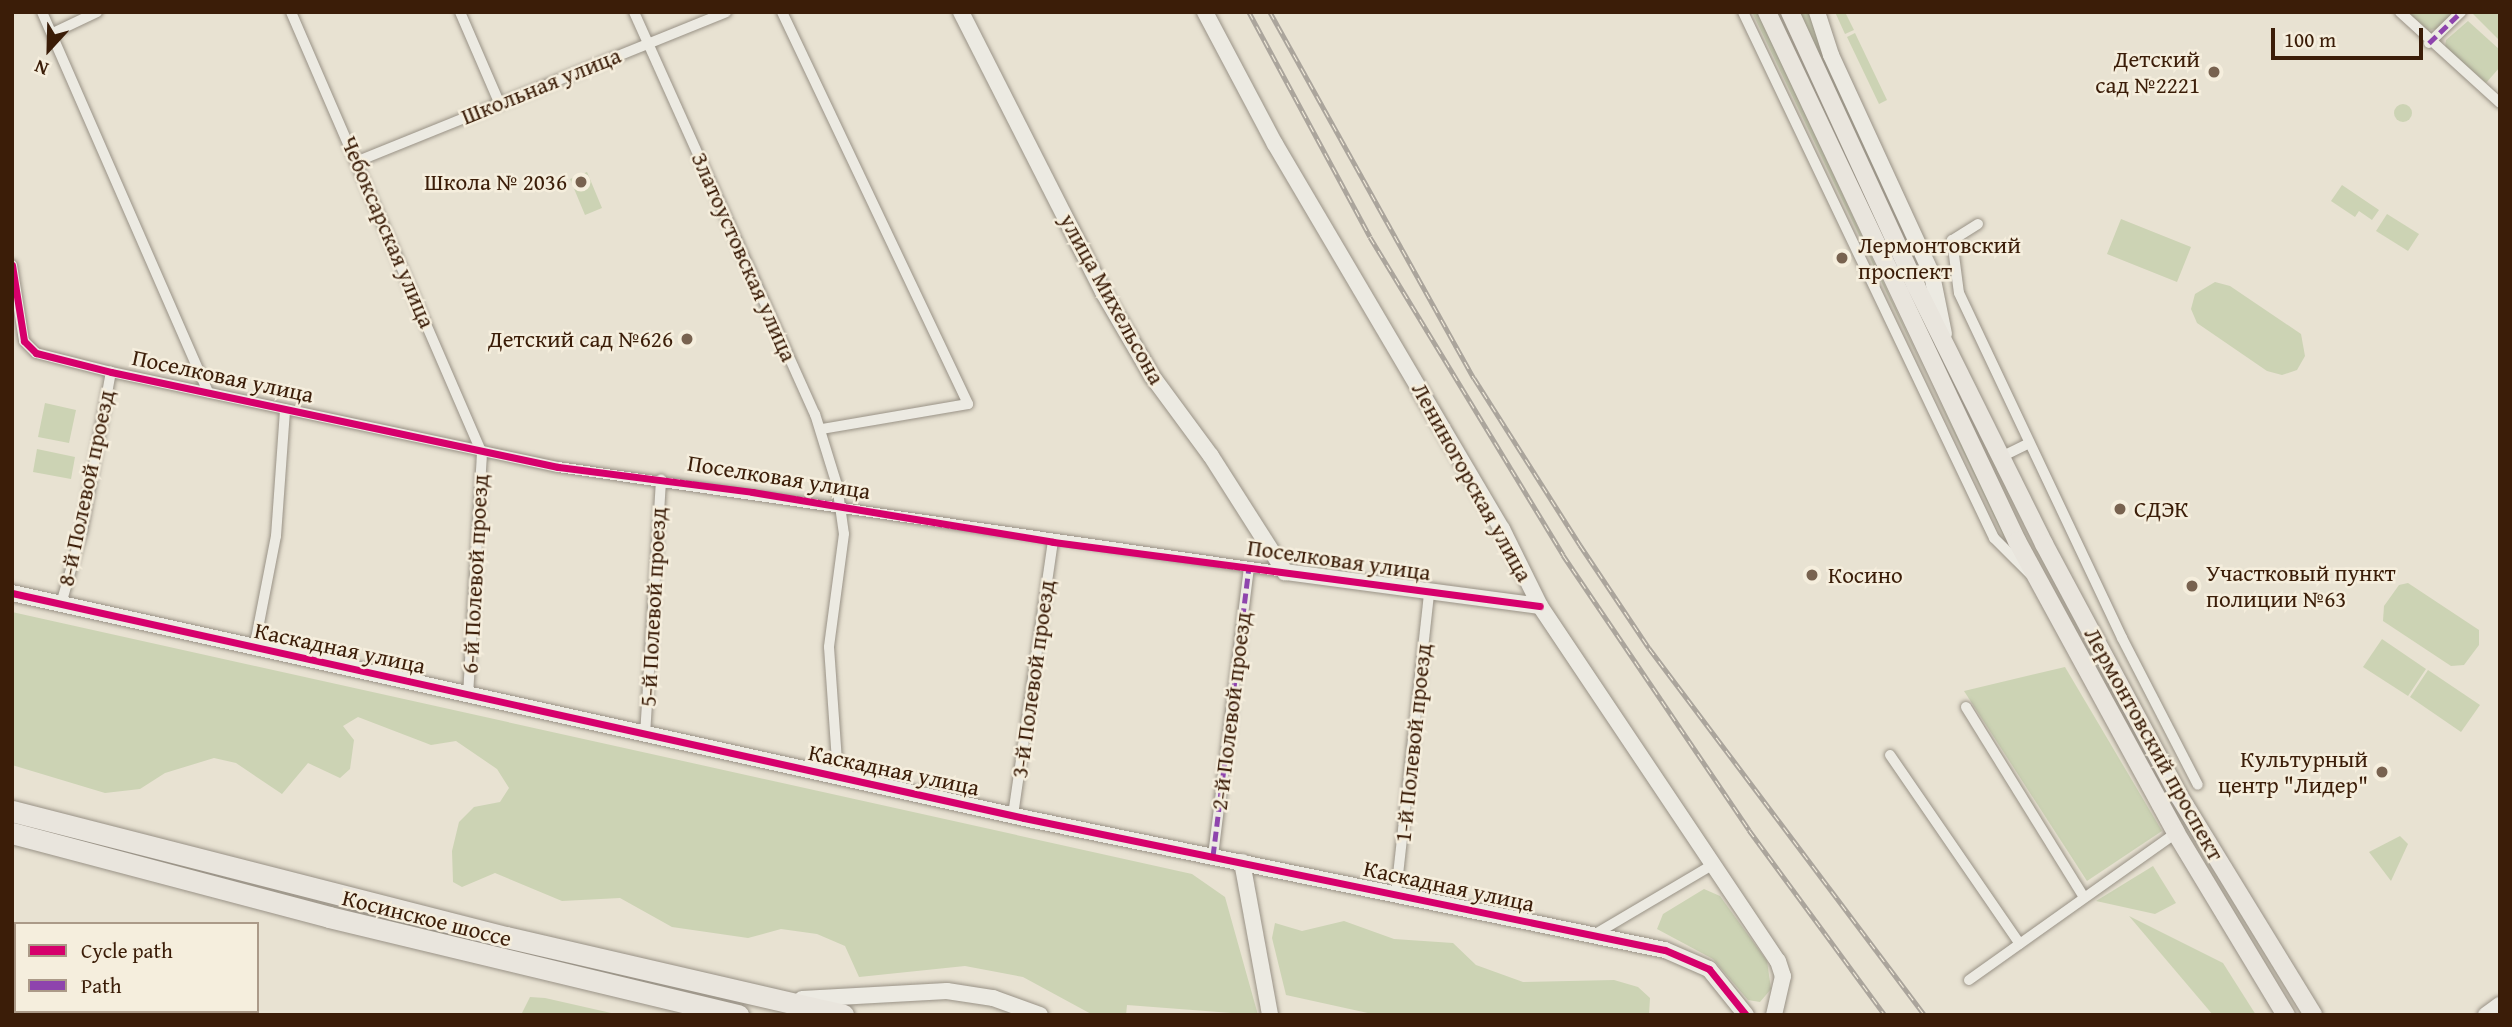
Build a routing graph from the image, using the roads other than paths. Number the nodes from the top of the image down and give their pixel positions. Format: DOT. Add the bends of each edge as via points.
graph roads {
  1 [pos="42,12"];
  2 [pos="97,12"];
  3 [pos="291,12"];
  4 [pos="460,12"];
  5 [pos="634,12"];
  6 [pos="726,12"];
  7 [pos="782,12"];
  8 [pos="961,12"];
  9 [pos="1205,12"];
  10 [pos="1743,12"];
  11 [pos="1767,12"];
  12 [pos="1790,12"];
  13 [pos="1817,12"];
  14 [pos="2400,12"];
  15 [pos="2461,12"];
  16 [pos="53,33"];
  17 [pos="2429,43"];
  18 [pos="648,44"];
  19 [pos="499,102"];
  20 [pos="2500,103"];
  21 [pos="358,161"];
  22 [pos="1978,223"];
  23 [pos="12,265"];
  24 [pos="1945,342"];
  25 [pos="111,372"];
  26 [pos="208,392"];
  27 [pos="285,409"];
  28 [pos="821,429"];
  29 [pos="2028,444"];
  30 [pos="482,453"];
  31 [pos="2001,457"];
  32 [pos="661,479"];
  33 [pos="841,507"];
  34 [pos="2038,531"];
  35 [pos="1994,538"];
  36 [pos="2017,541"];
  37 [pos="1053,542"];
  38 [pos="1249,567"];
  39 [pos="1285,572"];
  40 [pos="2042,586"];
  41 [pos="12,593"];
  42 [pos="1429,593"];
  43 [pos="61,604"];
  44 [pos="1540,606"];
  45 [pos="254,649"];
  46 [pos="468,696"];
  47 [pos="1966,707"];
  48 [pos="645,736"];
  49 [pos="1890,755"];
  50 [pos="838,777"];
  51 [pos="2198,785"];
  52 [pos="12,811"];
  53 [pos="1013,815"];
  54 [pos="12,833"];
  55 [pos="2176,833"];
  56 [pos="1213,856"];
  57 [pos="1242,862"];
  58 [pos="1712,865"];
  59 [pos="1396,893"];
  60 [pos="2084,897"];
  61 [pos="1592,936"];
  62 [pos="2020,944"];
  63 [pos="1969,980"];
  64 [pos="763,997"];
  65 [pos="697,1005"];
  66 [pos="2500,1005"];
  67 [pos="726,1015"];
  68 [pos="738,1015"];
  69 [pos="844,1015"];
  70 [pos="1040,1015"];
  71 [pos="1270,1015"];
  72 [pos="1746,1015"];
  73 [pos="1774,1015"];
  74 [pos="2286,1015"];
  75 [pos="2313,1015"];
  76 [pos="2486,1015"];
  1 -- 16 [label="street"];
  2 -- 16 [label="street"];
  3 -- 21 [label="street, Чебоксарская улица"];
  4 -- 19 [label="street"];
  5 -- 18 [label="street, Златоустовская улица"];
  6 -- 18 [label="street, Школьная улица"];
  7 -- 28 [label="street" via="968,404"];
  8 -- 39 [label="street, улица Михельсона" via="1103,292 1152,376"];
  9 -- 44 [label="street, Лениногорская улица" via="1275,144 1515,552"];
  10 -- 35 [label="street"];
  11 -- 36 [label="main road, Лермонтовский проспект"];
  12 -- 24 [label="main road, Лермонтовский проспект"];
  13 -- 24 [label="street" via="1831,55 1933,275"];
  14 -- 17 [label="street"];
  15 -- 17 [label="street"];
  16 -- 26 [label="street"];
  17 -- 20 [label="street"];
  18 -- 19 [label="street, Школьная улица"];
  18 -- 28 [label="street, Златоустовская улица"];
  19 -- 21 [label="street, Школьная улица"];
  21 -- 30 [label="street, Чебоксарская улица"];
  22 -- 29 [label="street" via="1952,240 1956,285"];
  23 -- 25 [label="street, Поселковая улица" via="24,341 36,353"];
  24 -- 31 [label="main road, Лермонтовский проспект"];
  25 -- 26 [label="street, Поселковая улица"];
  25 -- 43 [label="street, 8-й Полевой проезд" via="82,531"];
  26 -- 27 [label="street, Поселковая улица"];
  27 -- 30 [label="street, Поселковая улица"];
  27 -- 45 [label="street" via="275,546"];
  28 -- 33 [label="street, Златоустовская улица"];
  29 -- 31 [label="street"];
  29 -- 51 [label="street"];
  30 -- 32 [label="street, Поселковая улица"];
  30 -- 46 [label="street, 6-й Полевой проезд"];
  31 -- 34 [label="main road, Лермонтовский проспект"];
  32 -- 33 [label="street, Поселковая улица"];
  32 -- 48 [label="street, 5-й Полевой проезд"];
  33 -- 37 [label="street, Поселковая улица"];
  33 -- 50 [label="street, Златоустовская улица" via="844,534 829,647"];
  34 -- 36 [label="street"];
  34 -- 75 [label="main road, Лермонтовский проспект" via="2179,796"];
  35 -- 36 [label="street"];
  35 -- 40 [label="street"];
  36 -- 40 [label="main road, Лермонтовский проспект"];
  37 -- 38 [label="street, Поселковая улица"];
  37 -- 53 [label="street, 3-й Полевой проезд"];
  38 -- 39 [label="street, Поселковая улица"];
  38 -- 56 [label="street, 2-й Полевой проезд"];
  39 -- 42 [label="street, Поселковая улица"];
  40 -- 55 [label="main road, Лермонтовский проспект"];
  41 -- 43 [label="street, Каскадная улица"];
  42 -- 44 [label="street, Поселковая улица"];
  42 -- 59 [label="street, 1-й Полевой проезд"];
  43 -- 45 [label="street, Каскадная улица"];
  44 -- 58 [label="street, Лениногорская улица" via="1664,785"];
  45 -- 46 [label="street, Каскадная улица"];
  46 -- 48 [label="street, Каскадная улица"];
  47 -- 60 [label="street"];
  48 -- 50 [label="street, Каскадная улица"];
  49 -- 62 [label="street"];
  50 -- 53 [label="street, Каскадная улица"];
  52 -- 64 [label="highway, Косинское шоссе" via="479,931"];
  53 -- 56 [label="street, Каскадная улица"];
  54 -- 65 [label="highway, Косинское шоссе" via="329,917"];
  55 -- 60 [label="street"];
  55 -- 74 [label="main road, Лермонтовский проспект"];
  56 -- 57 [label="street, Каскадная улица"];
  57 -- 59 [label="street, Каскадная улица"];
  57 -- 71 [label="street"];
  58 -- 61 [label="street"];
  58 -- 73 [label="street, Лениногорская улица" via="1780,966 1782,994"];
  59 -- 61 [label="street, Каскадная улица"];
  60 -- 62 [label="street"];
  61 -- 72 [label="street, Каскадная улица" via="1695,960 1709,969"];
  62 -- 63 [label="street"];
  64 -- 69 [label="highway, Косинское шоссе"];
  64 -- 70 [label="street" via="839,999 947,991 993,998"];
  65 -- 67 [label="street"];
  65 -- 68 [label="highway, Косинское шоссе"];
  66 -- 76 [label="street"];
}
